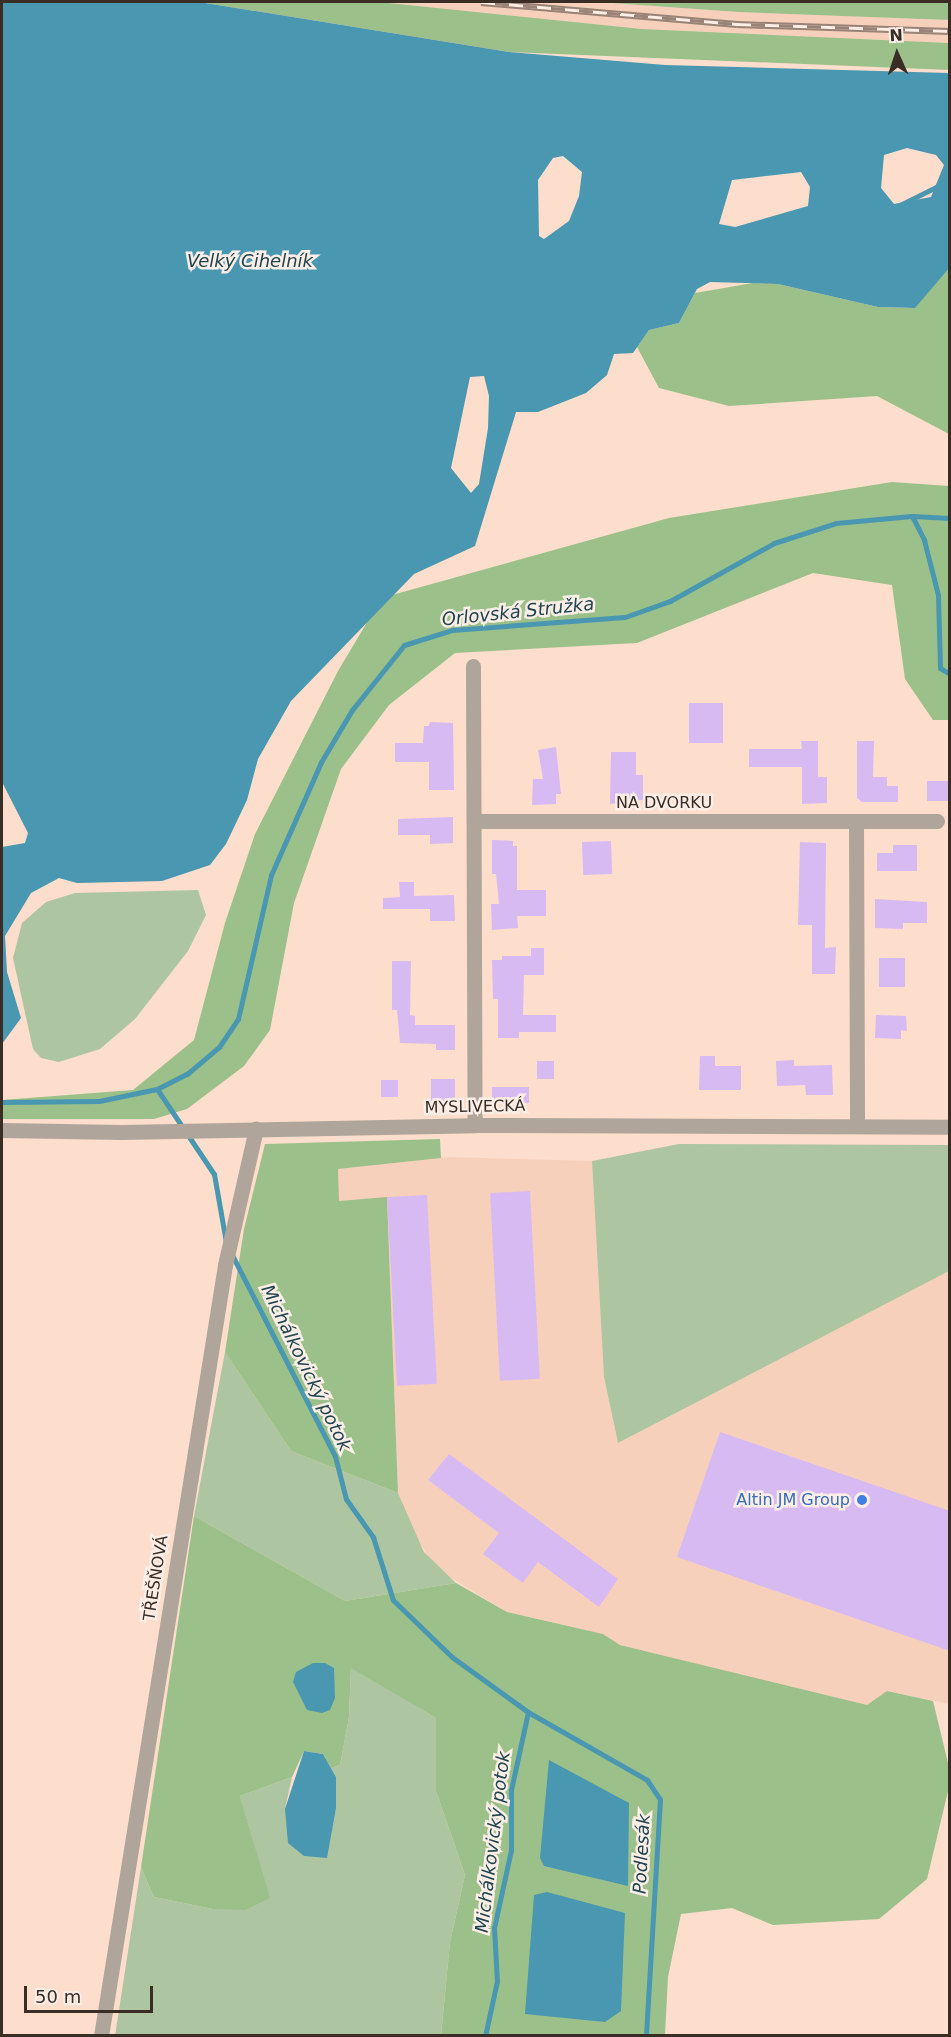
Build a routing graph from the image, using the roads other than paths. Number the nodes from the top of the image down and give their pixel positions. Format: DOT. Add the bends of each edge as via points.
graph roads {
  1 [pos="473,666"];
  2 [pos="474,821"];
  3 [pos="855,821"];
  4 [pos="937,821"];
  5 [pos="856,1124"];
  6 [pos="475,1125"];
  7 [pos="950,1126"];
  8 [pos="256,1128"];
  9 [pos="2,1131"];
  10 [pos="101,2036"];
  1 -- 2 [label="street"];
  2 -- 3 [label="street, NA DVORKU"];
  2 -- 6 [label="street"];
  3 -- 4 [label="street, NA DVORKU"];
  3 -- 5 [label="street"];
  5 -- 6 [label="street, MYSLIVECKÁ"];
  5 -- 7 [label="street, MYSLIVECKÁ"];
  6 -- 8 [label="street, MYSLIVECKÁ"];
  8 -- 9 [label="street, MYSLIVECKÁ"];
  8 -- 10 [label="street, TŘEŠŇOVÁ" via="225,1264"];
}
